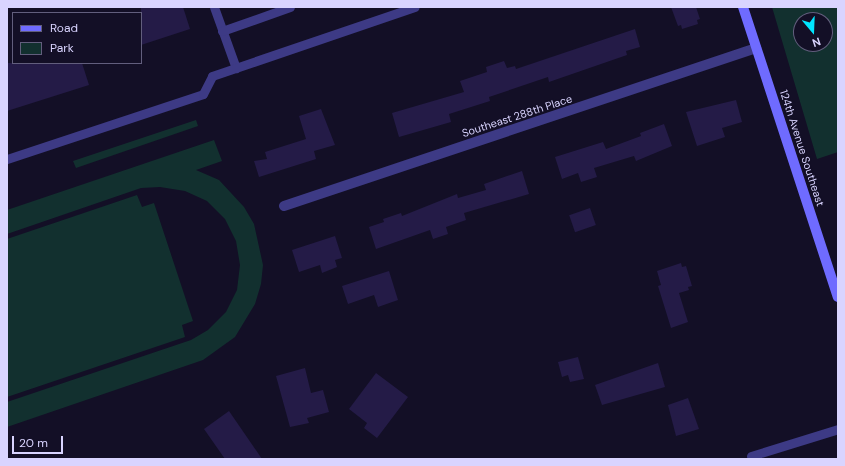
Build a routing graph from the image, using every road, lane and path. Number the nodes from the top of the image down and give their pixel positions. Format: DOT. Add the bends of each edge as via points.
graph roads {
  1 [pos="214,7"];
  2 [pos="290,7"];
  3 [pos="415,7"];
  4 [pos="743,7"];
  5 [pos="222,30"];
  6 [pos="756,48"];
  7 [pos="236,68"];
  8 [pos="7,159"];
  9 [pos="284,206"];
  10 [pos="838,297"];
  11 [pos="838,429"];
  12 [pos="751,456"];
  1 -- 5 [label="lane"];
  2 -- 5 [label="lane"];
  3 -- 7 [label="lane"];
  4 -- 6 [label="street, 124th Avenue Southeast"];
  5 -- 7 [label="lane"];
  6 -- 9 [label="street, Southeast 288th Place"];
  6 -- 10 [label="street, 124th Avenue Southeast"];
  7 -- 8 [label="lane" via="212,76 203,94"];
  11 -- 12 [label="lane"];
}
